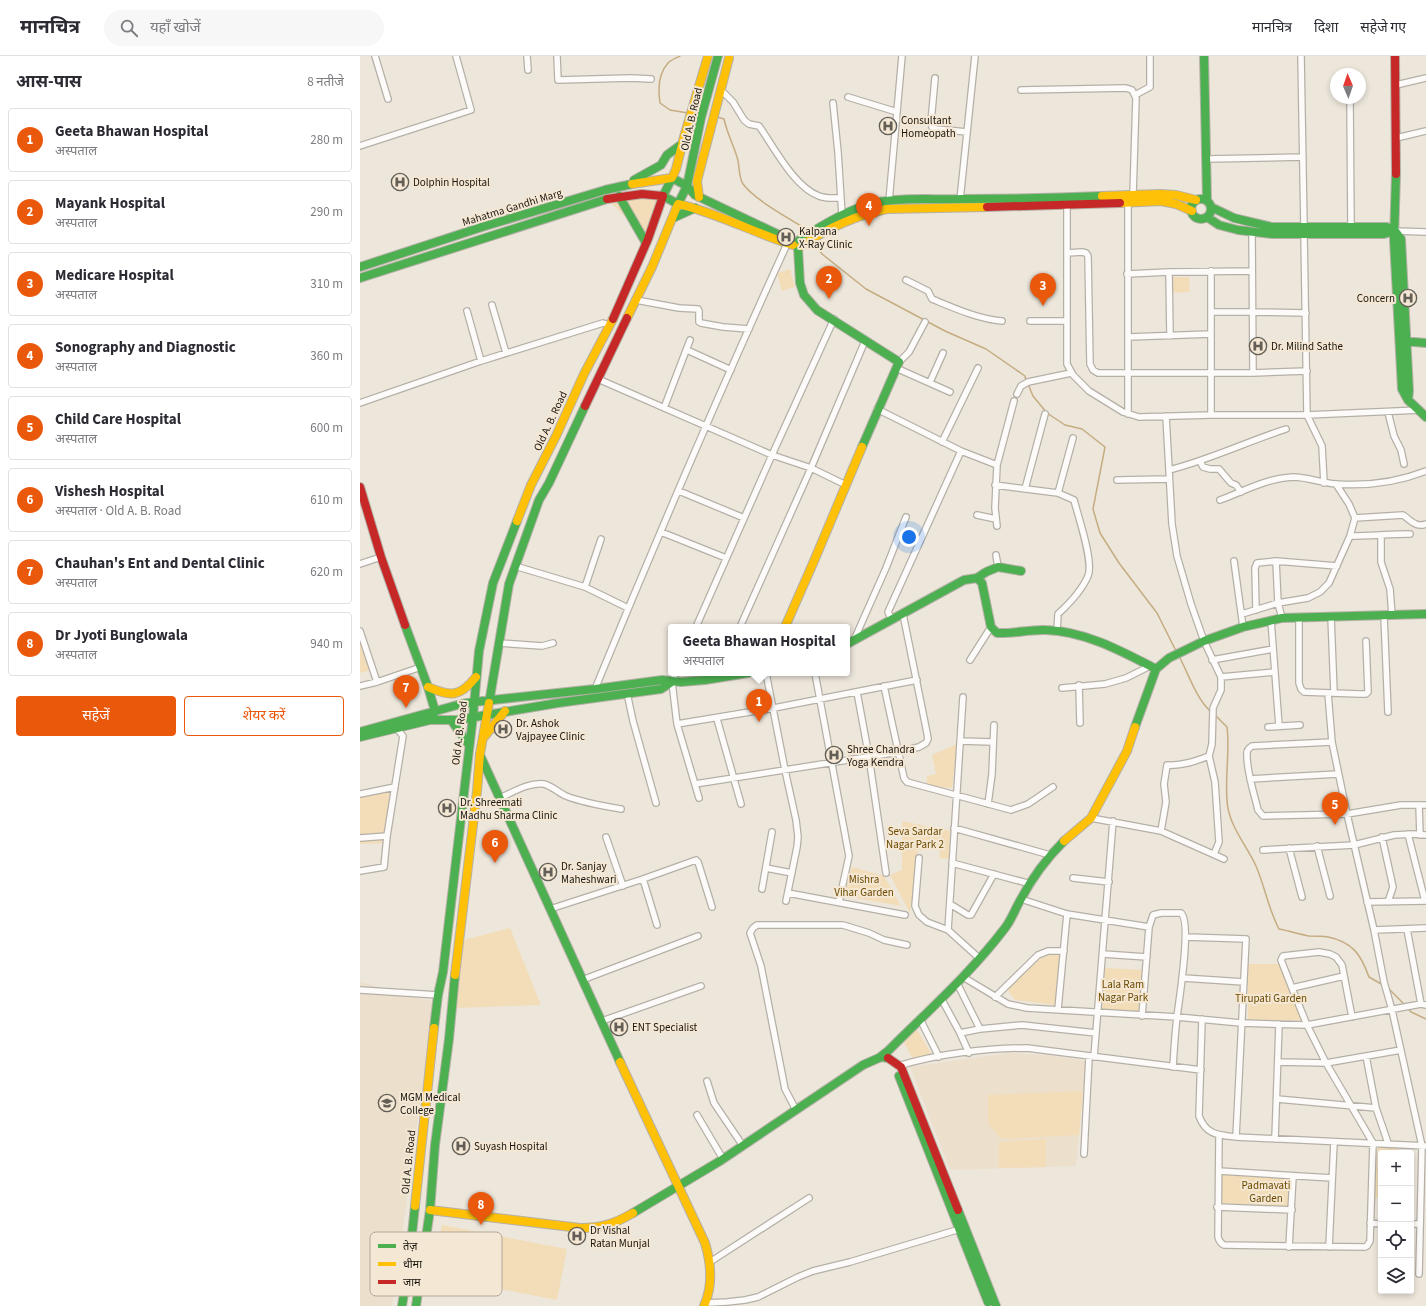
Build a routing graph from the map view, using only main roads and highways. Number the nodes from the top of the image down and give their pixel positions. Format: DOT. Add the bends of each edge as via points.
graph roads {
  1 [pos="1204,56"];
  2 [pos="1395,56"];
  3 [pos="718,57"];
  4 [pos="730,57"];
  5 [pos="706,58"];
  6 [pos="700,121"];
  7 [pos="710,126"];
  8 [pos="682,144"];
  9 [pos="672,178"];
  10 [pos="624,185"];
  11 [pos="687,186"];
  12 [pos="619,196"];
  13 [pos="663,196"];
  14 [pos="699,197"];
  15 [pos="1196,200"];
  16 [pos="678,204"];
  17 [pos="1209,204"];
  18 [pos="696,207"];
  19 [pos="1192,211"];
  20 [pos="1206,217"];
  21 [pos="673,218"];
  22 [pos="1304,231"];
  23 [pos="1395,231"];
  24 [pos="818,232"];
  25 [pos="646,243"];
  26 [pos="798,243"];
  27 [pos="360,267"];
  28 [pos="360,278"];
  29 [pos="1402,341"];
  30 [pos="1426,343"];
  31 [pos="1426,417"];
  32 [pos="360,487"];
  33 [pos="364,514"];
  34 [pos="1021,571"];
  35 [pos="978,578"];
  36 [pos="1426,614"];
  37 [pos="786,624"];
  38 [pos="850,642"];
  39 [pos="1153,667"];
  40 [pos="476,676"];
  41 [pos="718,676"];
  42 [pos="672,682"];
  43 [pos="428,687"];
  44 [pos="489,701"];
  45 [pos="474,702"];
  46 [pos="435,711"];
  47 [pos="505,711"];
  48 [pos="487,714"];
  49 [pos="473,716"];
  50 [pos="430,720"];
  51 [pos="450,720"];
  52 [pos="360,732"];
  53 [pos="360,737"];
  54 [pos="483,739"];
  55 [pos="469,744"];
  56 [pos="480,754"];
  57 [pos="878,1058"];
  58 [pos="898,1066"];
  59 [pos="677,1186"];
  60 [pos="430,1210"];
  61 [pos="411,1232"];
  62 [pos="427,1232"];
  63 [pos="982,1279"];
  64 [pos="403,1296"];
  65 [pos="417,1296"];
  66 [pos="705,1305"];
  67 [pos="402,1306"];
  68 [pos="416,1306"];
  69 [pos="990,1306"];
  70 [pos="996,1306"];
  1 -- 17 [label="main road"];
  2 -- 23 [label="main road"];
  3 -- 4 [label="main road"];
  3 -- 6 [label="main road, Old A. B. Road"];
  4 -- 7 [label="main road"];
  5 -- 8 [label="main road, Old A. B. Road"];
  6 -- 7 [label="main road"];
  6 -- 11 [label="main road, Old A. B. Road"];
  7 -- 14 [label="main road" via="697,181"];
  8 -- 9 [label="main road, Old A. B. Road"];
  8 -- 10 [label="main road" via="668,155 661,166"];
  9 -- 10 [label="main road, Mahatma Gandhi Marg"];
  9 -- 11 [label="main road"];
  9 -- 13 [label="main road, Old A. B. Road"];
  10 -- 27 [label="main road, Mahatma Gandhi Marg"];
  11 -- 14 [label="main road"];
  11 -- 16 [label="main road, Old A. B. Road"];
  12 -- 13 [label="main road, Mahatma Gandhi Marg" via="649,193"];
  12 -- 25 [label="main road"];
  12 -- 28 [label="main road, Mahatma Gandhi Marg"];
  13 -- 16 [label="main road, Mahatma Gandhi Marg"];
  13 -- 25 [label="main road, Old A. B. Road"];
  14 -- 26 [label="main road"];
  15 -- 17 [label="main road" via="1200,199"];
  15 -- 19 [label="main road"];
  15 -- 24 [label="main road" via="1164,194 889,201 873,203 842,215"];
  16 -- 18 [label="main road, Mahatma Gandhi Marg"];
  16 -- 21 [label="main road"];
  17 -- 20 [label="main road" via="1211,211"];
  17 -- 22 [label="main road" via="1234,218 1248,222"];
  18 -- 21 [label="main road"];
  18 -- 26 [label="main road, Mahatma Gandhi Marg" via="775,241"];
  19 -- 20 [label="main road" via="1195,217"];
  19 -- 24 [label="main road" via="1161,201 887,209 871,212"];
  20 -- 22 [label="main road" via="1219,225 1238,230 1272,234"];
  21 -- 44 [label="main road" via="539,500 510,584"];
  22 -- 23 [label="main road" via="1384,234"];
  22 -- 23 [label="main road" via="1351,227 1386,227"];
  23 -- 29 [label="main road"];
  24 -- 26 [label="main road"];
  25 -- 40 [label="main road, Old A. B. Road" via="619,308 531,485 492,583"];
  26 -- 37 [label="main road" via="800,283 804,295 817,310 834,319 898,365"];
  29 -- 30 [label="main road"];
  29 -- 31 [label="main road" via="1402,389 1408,400"];
  32 -- 33 [label="main road"];
  33 -- 43 [label="main road"];
  34 -- 35 [label="main road" via="998,567"];
  35 -- 38 [label="main road" via="964,580"];
  35 -- 39 [label="main road" via="982,584 994,631 1057,631 1088,639"];
  36 -- 39 [label="main road" via="1271,620 1204,641"];
  39 -- 57 [label="main road" via="1127,751 1091,818 1050,854 1012,919 992,945 960,980"];
  40 -- 43 [label="main road" via="461,693 446,694"];
  40 -- 45 [label="main road, Old A. B. Road"];
  41 -- 42 [label="main road"];
  42 -- 44 [label="main road" via="662,680"];
  42 -- 47 [label="main road" via="661,689"];
  43 -- 46 [label="main road"];
  44 -- 45 [label="main road"];
  44 -- 48 [label="main road"];
  45 -- 46 [label="main road"];
  45 -- 49 [label="main road, Old A. B. Road"];
  46 -- 50 [label="main road"];
  46 -- 52 [label="main road"];
  47 -- 48 [label="main road"];
  47 -- 54 [label="main road"];
  48 -- 49 [label="main road"];
  48 -- 54 [label="main road"];
  49 -- 51 [label="main road"];
  49 -- 55 [label="main road, Old A. B. Road"];
  50 -- 51 [label="main road"];
  50 -- 53 [label="main road"];
  51 -- 55 [label="main road"];
  54 -- 56 [label="main road"];
  55 -- 61 [label="main road, Old A. B. Road"];
  56 -- 59 [label="main road"];
  56 -- 60 [label="main road" via="435,1145"];
  57 -- 58 [label="main road" via="891,1059"];
  57 -- 59 [label="main road" via="863,1065 743,1146"];
  58 -- 63 [label="main road" via="896,1070"];
  58 -- 63 [label="main road" via="902,1067 913,1093"];
  59 -- 60 [label="main road" via="617,1222 596,1228"];
  59 -- 66 [label="main road" via="705,1243 710,1262"];
  60 -- 62 [label="main road"];
  63 -- 69 [label="main road"];
  63 -- 70 [label="main road"];
  64 -- 67 [label="main road, Old A. B. Road"];
  65 -- 68 [label="main road"];
}
